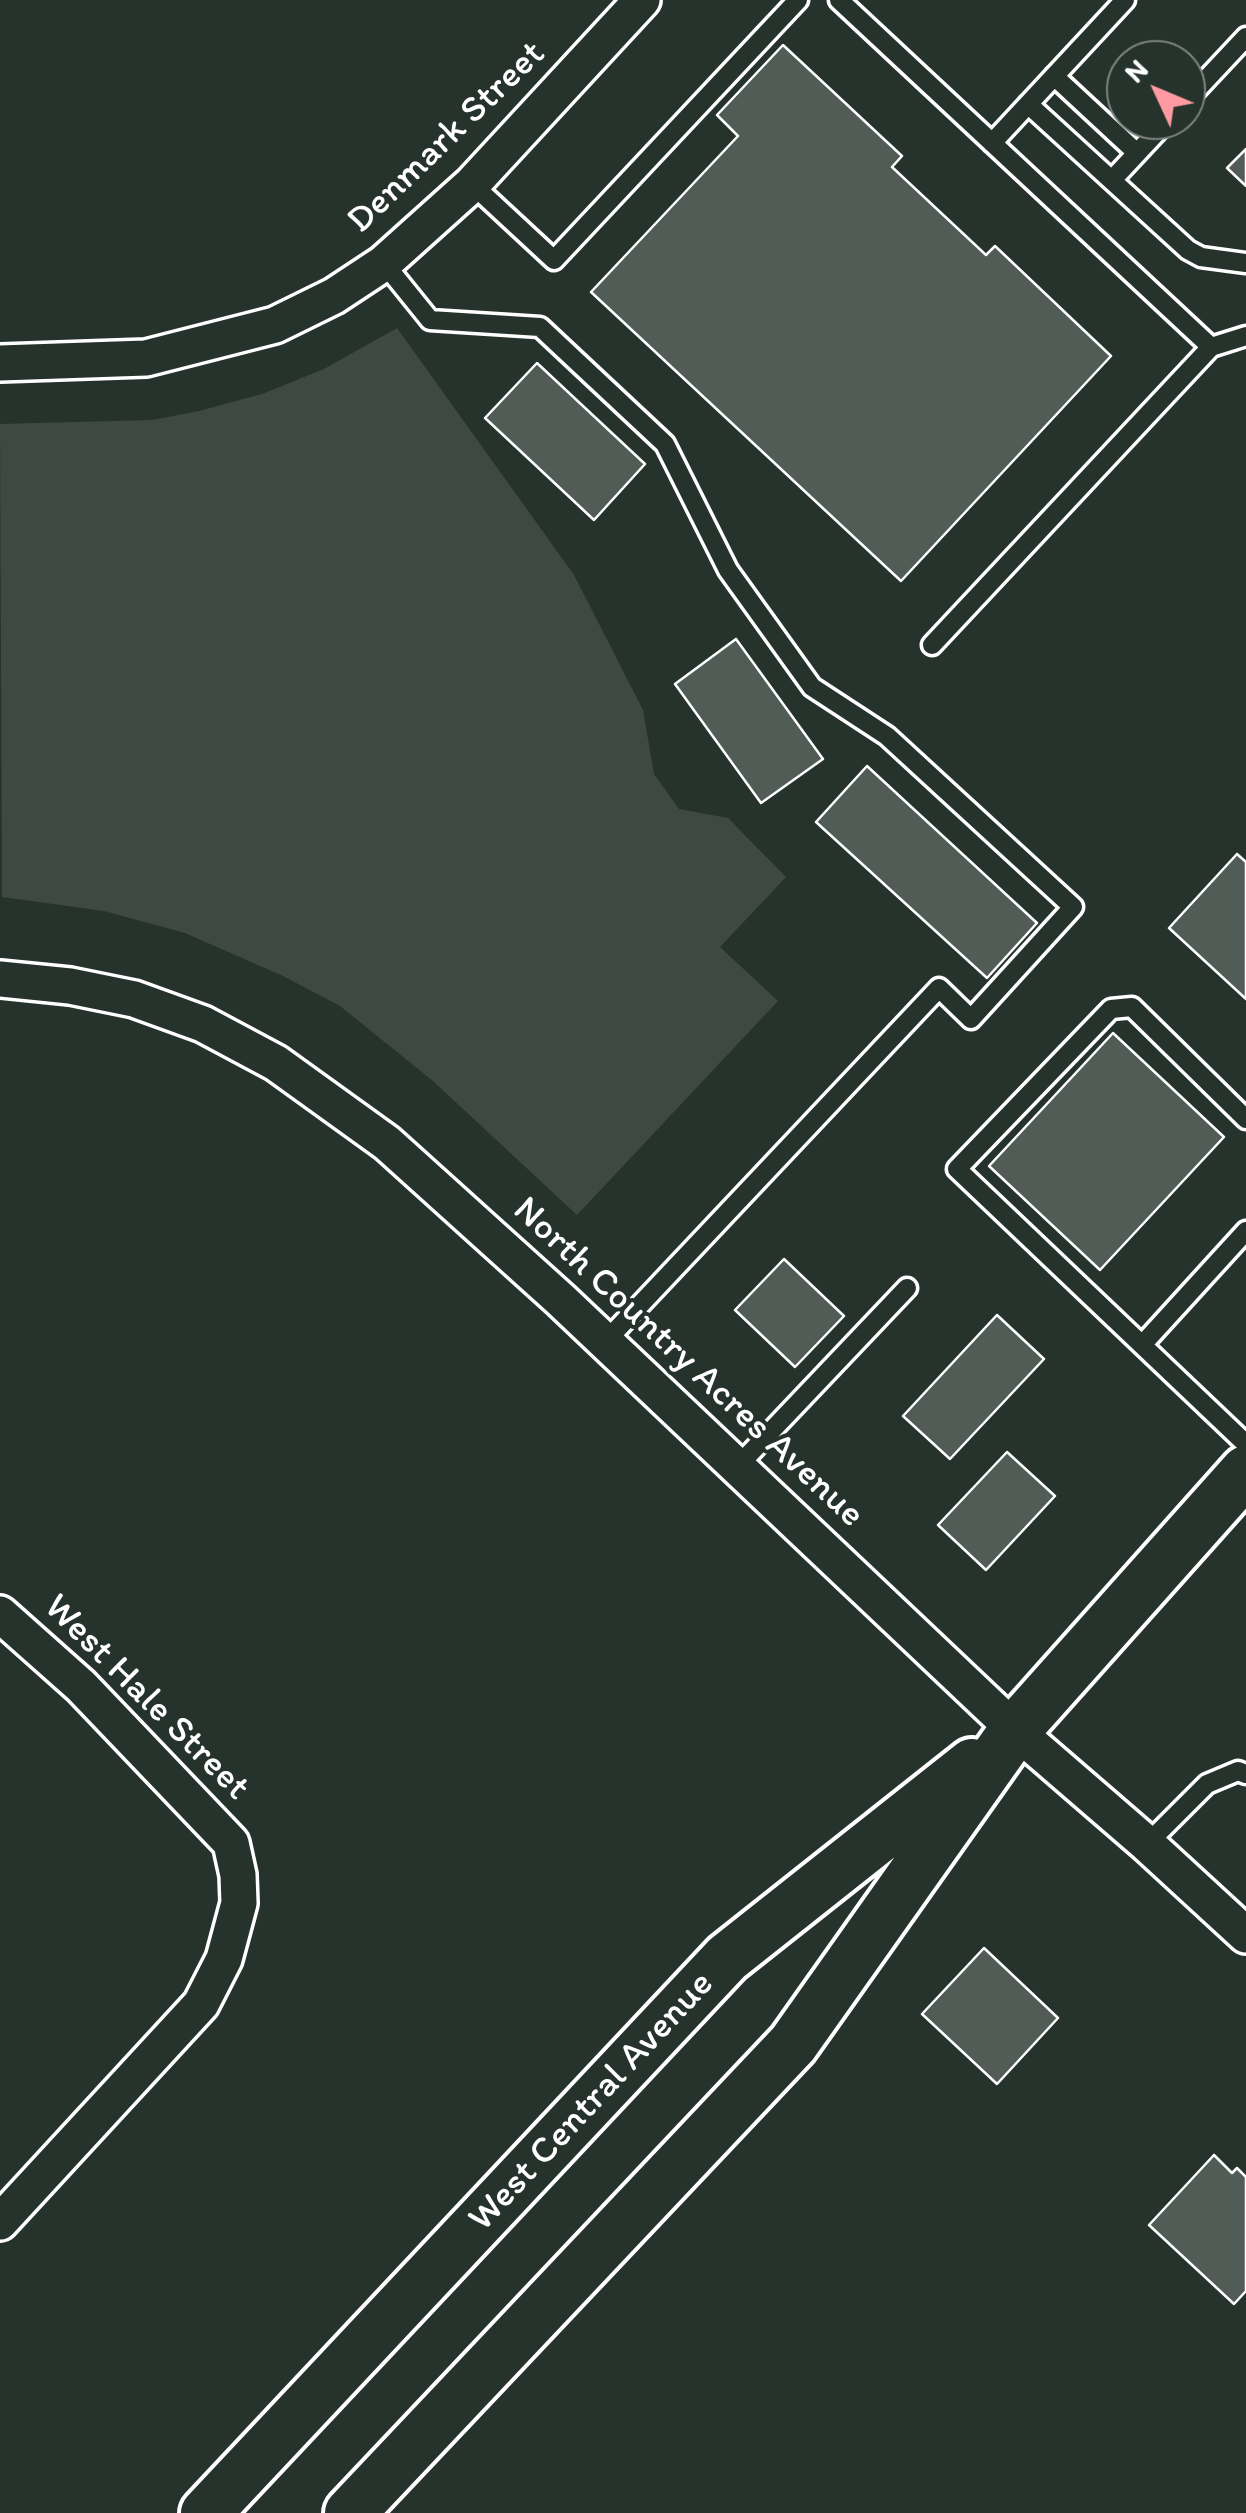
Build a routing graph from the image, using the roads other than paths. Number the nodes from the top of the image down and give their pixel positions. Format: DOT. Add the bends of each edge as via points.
graph roads {
  1 [pos="642,0"];
  2 [pos="798,0"];
  3 [pos="839,0"];
  4 [pos="1125,0"];
  5 [pos="1246,37"];
  6 [pos="1054,76"];
  7 [pos="1206,80"];
  8 [pos="1028,104"];
  9 [pos="1149,140"];
  10 [pos="992,142"];
  11 [pos="1138,152"];
  12 [pos="1112,180"];
  13 [pos="472,184"];
  14 [pos="384,262"];
  15 [pos="1246,263"];
  16 [pos="1246,336"];
  17 [pos="1211,348"];
  18 [pos="0,363"];
  19 [pos="932,645"];
  20 [pos="0,979"];
  21 [pos="1246,1119"];
  22 [pos="1242,1245"];
  23 [pos="907,1288"];
  24 [pos="605,1342"];
  25 [pos="1142,1345"];
  26 [pos="738,1467"];
  27 [pos="1245,1467"];
  28 [pos="0,1614"];
  29 [pos="1016,1730"];
  30 [pos="1246,1774"];
  31 [pos="1147,1844"];
  32 [pos="1246,1936"];
  33 [pos="0,2222"];
  34 [pos="206,2513"];
  35 [pos="350,2513"];
  1 -- 13 [label="street, Denmark Street"];
  2 -- 13 [label="lane" via="554,260"];
  3 -- 10 [label="lane"];
  4 -- 6 [label="lane"];
  5 -- 7 [label="lane"];
  6 -- 8 [label="lane"];
  6 -- 11 [label="lane"];
  8 -- 10 [label="lane"];
  8 -- 12 [label="lane"];
  9 -- 11 [label="lane"];
  10 -- 17 [label="lane"];
  11 -- 12 [label="lane"];
  12 -- 15 [label="lane" via="1188,250"];
  13 -- 14 [label="street, Denmark Street"];
  14 -- 18 [label="street, Denmark Street" via="275,326 146,358"];
  14 -- 24 [label="lane" via="430,320 540,327 554,340 664,444 728,570 812,687 887,736 1074,907 971,1019 938,988"];
  16 -- 17 [label="lane"];
  17 -- 19 [label="lane"];
  20 -- 24 [label="street, North Country Acres Avenue" via="134,999 203,1024 276,1063 387,1143"];
  21 -- 25 [label="lane" via="1132,1008 1111,1009 957,1169"];
  22 -- 25 [label="lane"];
  23 -- 26 [label="lane"];
  24 -- 26 [label="street, North Country Acres Avenue"];
  25 -- 27 [label="lane"];
  26 -- 29 [label="street, North Country Acres Avenue"];
  27 -- 29 [label="main road, West Central Avenue"];
  28 -- 33 [label="street, West Hale Street" via="81,1686 231,1843 239,1903 224,1959 201,2004"];
  29 -- 31 [label="street, North Country Acres Avenue"];
  29 -- 34 [label="main road, West Central Avenue" via="727,1958"];
  29 -- 35 [label="main road, West Central Avenue" via="793,2044"];
  30 -- 31 [label="lane" via="1206,1784"];
  31 -- 32 [label="street, North Country Acres Avenue"];
}
